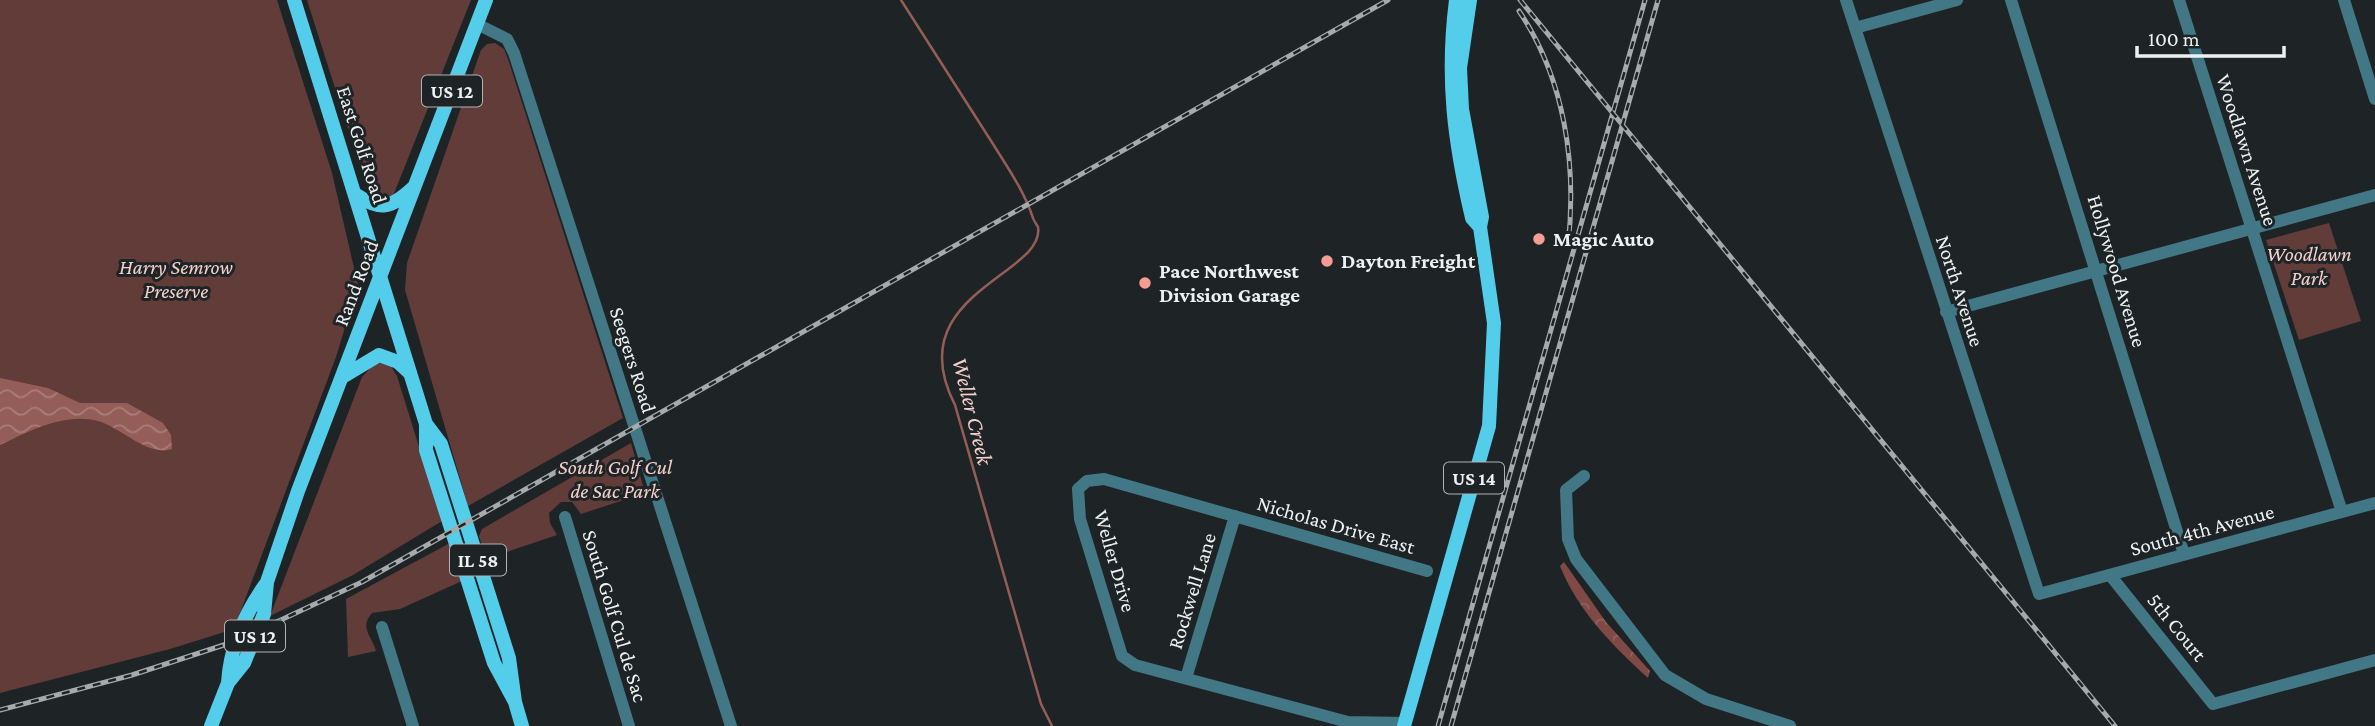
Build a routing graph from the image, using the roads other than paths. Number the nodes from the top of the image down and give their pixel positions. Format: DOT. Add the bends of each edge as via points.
graph roads {
  1 [pos="294,0"];
  2 [pos="486,0"];
  3 [pos="1456,0"];
  4 [pos="1470,0"];
  5 [pos="1846,0"];
  6 [pos="1957,0"];
  7 [pos="2011,0"];
  8 [pos="2179,0"];
  9 [pos="2344,0"];
  10 [pos="477,24"];
  11 [pos="1855,28"];
  12 [pos="2375,99"];
  13 [pos="416,184"];
  14 [pos="355,194"];
  15 [pos="2375,195"];
  16 [pos="1480,227"];
  17 [pos="2252,229"];
  18 [pos="2097,271"];
  19 [pos="382,276"];
  20 [pos="1946,312"];
  21 [pos="411,374"];
  22 [pos="343,377"];
  23 [pos="1584,476"];
  24 [pos="2375,503"];
  25 [pos="2342,512"];
  26 [pos="1235,516"];
  27 [pos="565,517"];
  28 [pos="2185,554"];
  29 [pos="1427,571"];
  30 [pos="2110,575"];
  31 [pos="2039,594"];
  32 [pos="382,627"];
  33 [pos="2375,660"];
  34 [pos="1186,678"];
  35 [pos="1352,724"];
  36 [pos="627,725"];
  37 [pos="1405,725"];
  38 [pos="211,726"];
  39 [pos="413,726"];
  40 [pos="522,726"];
  41 [pos="731,726"];
  42 [pos="1790,726"];
  1 -- 14 [label="main road, East Golf Road / IL 58"];
  2 -- 10 [label="main road, Rand Road / US 12"];
  3 -- 16 [label="main road, US 14" via="1451,111 1472,218"];
  4 -- 16 [label="main road, US 14" via="1460,68"];
  5 -- 11 [label="street, North Avenue"];
  6 -- 11 [label="street"];
  7 -- 18 [label="street, Hollywood Avenue"];
  8 -- 17 [label="street, Woodlawn Avenue"];
  9 -- 12 [label="street"];
  10 -- 13 [label="main road, Rand Road / US 12"];
  10 -- 41 [label="street, Seegers Road" via="506,38 514,53"];
  11 -- 20 [label="street, North Avenue"];
  13 -- 14 [label="main road" via="384,207"];
  13 -- 19 [label="main road, Rand Road / US 12"];
  14 -- 19 [label="main road, East Golf Road / IL 58"];
  15 -- 17 [label="street"];
  16 -- 37 [label="main road, US 14" via="1494,323 1489,426"];
  17 -- 18 [label="street"];
  17 -- 25 [label="street, Woodlawn Avenue"];
  18 -- 20 [label="street"];
  18 -- 28 [label="street, Hollywood Avenue"];
  19 -- 21 [label="main road, East Golf Road / IL 58"];
  19 -- 22 [label="main road, Rand Road / US 12"];
  20 -- 31 [label="street, North Avenue"];
  21 -- 22 [label="main road" via="398,362 379,355"];
  21 -- 40 [label="main road, East Golf Road / IL 58" via="426,424 426,450 494,663"];
  22 -- 38 [label="main road, Rand Road / US 12" via="267,582 264,614"];
  23 -- 42 [label="street" via="1566,490 1568,539 1576,559 1665,675 1706,699"];
  24 -- 25 [label="street, South 4th Avenue"];
  25 -- 28 [label="street, South 4th Avenue"];
  26 -- 29 [label="street, Nicholas Drive East"];
  26 -- 34 [label="street, Rockwell Lane"];
  26 -- 34 [label="street, Weller Drive" via="1104,479 1087,481 1078,489 1080,519 1122,656 1135,665"];
  27 -- 36 [label="street, South Golf Cul de Sac"];
  28 -- 30 [label="street, South 4th Avenue"];
  30 -- 31 [label="street, South 4th Avenue"];
  30 -- 33 [label="street, 5th Court" via="2213,704"];
  32 -- 39 [label="street"];
  34 -- 35 [label="street"];
  35 -- 37 [label="street"];
}
